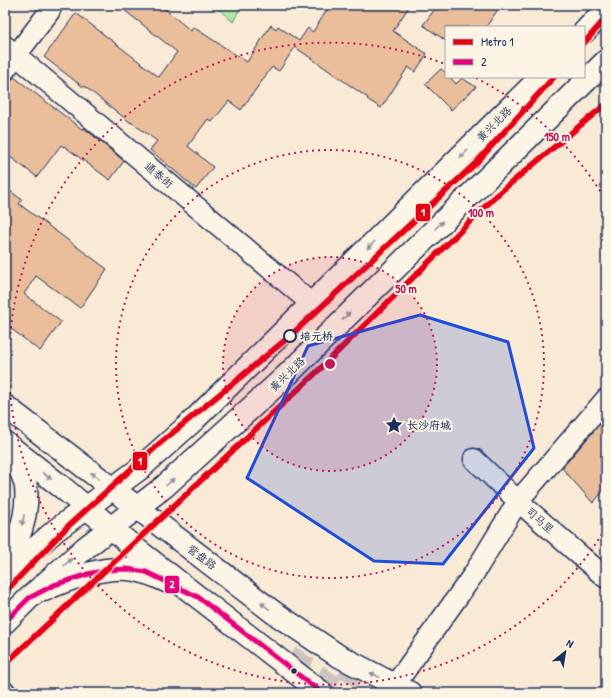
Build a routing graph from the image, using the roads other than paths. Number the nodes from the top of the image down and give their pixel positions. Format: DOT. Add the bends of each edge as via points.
graph roads {
  1 [pos="52,5"];
  2 [pos="606,9"];
  3 [pos="585,31"];
  4 [pos="9,57"];
  5 [pos="606,61"];
  6 [pos="540,78"];
  7 [pos="312,304"];
  8 [pos="606,399"];
  9 [pos="5,406"];
  10 [pos="5,444"];
  11 [pos="474,459"];
  12 [pos="113,489"];
  13 [pos="518,501"];
  14 [pos="87,508"];
  15 [pos="137,508"];
  16 [pos="110,528"];
  17 [pos="5,569"];
  18 [pos="5,575"];
  19 [pos="606,578"];
  20 [pos="198,597"];
  21 [pos="29,598"];
  22 [pos="5,622"];
  23 [pos="402,689"];
  24 [pos="322,693"];
  1 -- 4 [label="street" via="49,12"];
  2 -- 3 [label="main road"];
  4 -- 7 [label="street, 通泰街"];
  15 -- 5 [label="main road, 黄兴北路, one-way" via="165,486 286,376"];
  6 -- 7 [label="main road, 黄兴北路, one-way"];
  7 -- 12 [label="main road, 黄兴北路" via="194,420"];
  8 -- 13 [label="street"];
  12 -- 9 [label="main road, 营盘路, one-way"];
  10 -- 14 [label="main road, one-way"];
  10 -- 17 [label="main road, one-way" via="21,471 26,486 24,520"];
  11 -- 13 [label="street, 司马里"];
  12 -- 14 [label="main road, 黄兴北路"];
  12 -- 15 [label="main road, 营盘路"];
  13 -- 19 [label="street, 司马里"];
  13 -- 23 [label="street"];
  14 -- 16 [label="main road"];
  14 -- 18 [label="main road, 黄兴北路" via="56,530"];
  15 -- 16 [label="main road, 黄兴北路"];
  23 -- 15 [label="main road, 营盘路, one-way" via="337,655 273,612"];
  16 -- 20 [label="main road"];
  21 -- 16 [label="main road, 黄兴北路, one-way"];
  20 -- 21 [label="main road" via="146,572 127,569 92,573 54,585"];
  20 -- 24 [label="main road"];
  21 -- 22 [label="main road, 黄兴北路"];
}
